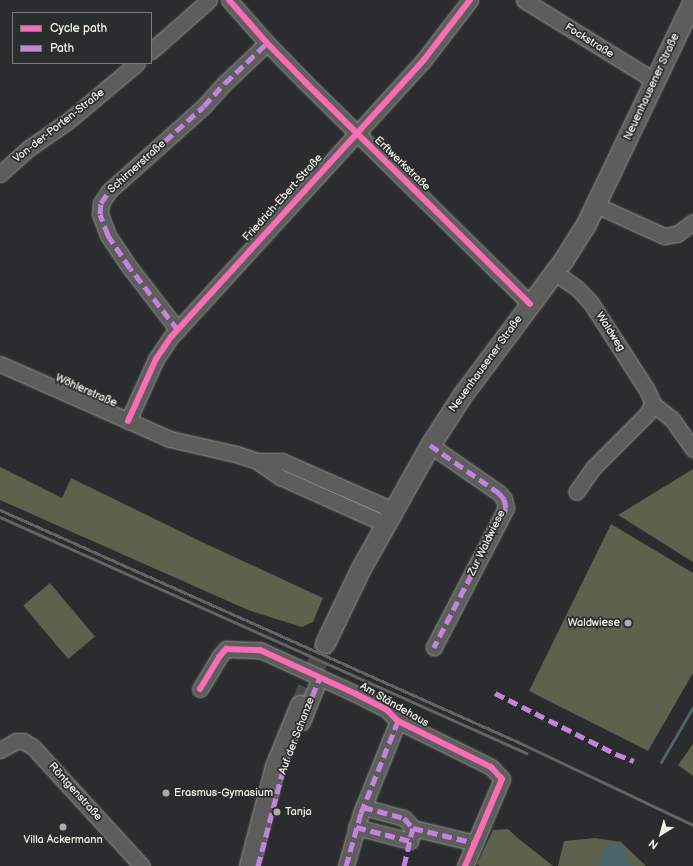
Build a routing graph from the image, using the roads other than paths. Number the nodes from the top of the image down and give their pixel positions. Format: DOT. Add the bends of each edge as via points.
graph roads {
  1 [pos="209,0"];
  2 [pos="229,0"];
  3 [pos="470,0"];
  4 [pos="524,0"];
  5 [pos="693,1"];
  6 [pos="267,43"];
  7 [pos="152,50"];
  8 [pos="136,64"];
  9 [pos="655,81"];
  10 [pos="356,133"];
  11 [pos="0,174"];
  12 [pos="596,205"];
  13 [pos="693,222"];
  14 [pos="554,272"];
  15 [pos="530,304"];
  16 [pos="178,330"];
  17 [pos="0,364"];
  18 [pos="652,403"];
  19 [pos="128,421"];
  20 [pos="430,445"];
  21 [pos="693,449"];
  22 [pos="576,492"];
  23 [pos="389,517"];
  24 [pos="325,643"];
  25 [pos="434,647"];
  26 [pos="320,677"];
  27 [pos="200,689"];
  28 [pos="300,705"];
  29 [pos="398,721"];
  30 [pos="0,750"];
  31 [pos="363,807"];
  32 [pos="356,827"];
  33 [pos="413,828"];
  34 [pos="475,843"];
  35 [pos="142,866"];
  36 [pos="249,866"];
  37 [pos="258,866"];
  38 [pos="346,866"];
  39 [pos="465,866"];
  1 -- 7 [label="street"];
  2 -- 6 [label="street, Erftwerkstraße"];
  3 -- 10 [label="street, Friedrich-Ebert-Straße" via="423,61"];
  4 -- 9 [label="street, Fockstraße"];
  5 -- 9 [label="main road, Neuenhausener Straße"];
  6 -- 10 [label="street, Erftwerkstraße"];
  6 -- 16 [label="street, Schirnerstraße" via="204,106 109,191 101,203 102,222 112,241"];
  8 -- 11 [label="street, Von-der-Porten-Straße"];
  9 -- 12 [label="main road, Neuenhausener Straße"];
  10 -- 15 [label="street, Erftwerkstraße"];
  10 -- 16 [label="street, Friedrich-Ebert-Straße"];
  12 -- 13 [label="street" via="664,236 677,234"];
  12 -- 14 [label="main road, Neuenhausener Straße"];
  14 -- 15 [label="main road, Neuenhausener Straße"];
  14 -- 18 [label="street, Waldweg" via="578,289 591,303 647,390"];
  15 -- 20 [label="main road, Neuenhausener Straße" via="463,394"];
  16 -- 19 [label="street, Friedrich-Ebert-Straße" via="159,354"];
  17 -- 19 [label="street, Wöhlerstraße"];
  18 -- 21 [label="street, Waldweg" via="672,419"];
  18 -- 22 [label="street" via="646,414 593,468"];
  19 -- 23 [label="street, Wöhlerstraße" via="180,443 236,454 257,461 274,474"];
  20 -- 23 [label="main road, Neuenhausener Straße"];
  20 -- 25 [label="street, Zur Waldwiese" via="499,493 506,508"];
  23 -- 24 [label="main road, Neuenhausener Straße"];
  26 -- 27 [label="street, Am Ständehaus" via="260,650 226,649"];
  26 -- 29 [label="street, Am Ständehaus" via="387,710"];
  26 -- 37 [label="street, Auf der Schanze" via="283,769"];
  28 -- 36 [label="main road, Auf der Schanze" via="275,766"];
  29 -- 31 [label="street"];
  29 -- 34 [label="street, Am Ständehaus" via="484,763 502,779"];
  30 -- 35 [label="street, Röntgenstraße" via="16,741 33,746"];
  31 -- 32 [label="street"];
  31 -- 33 [label="street" via="404,818"];
  32 -- 33 [label="street" via="410,841"];
  32 -- 38 [label="street"];
  33 -- 34 [label="street"];
  34 -- 39 [label="street, Am Ständehaus"];
}
